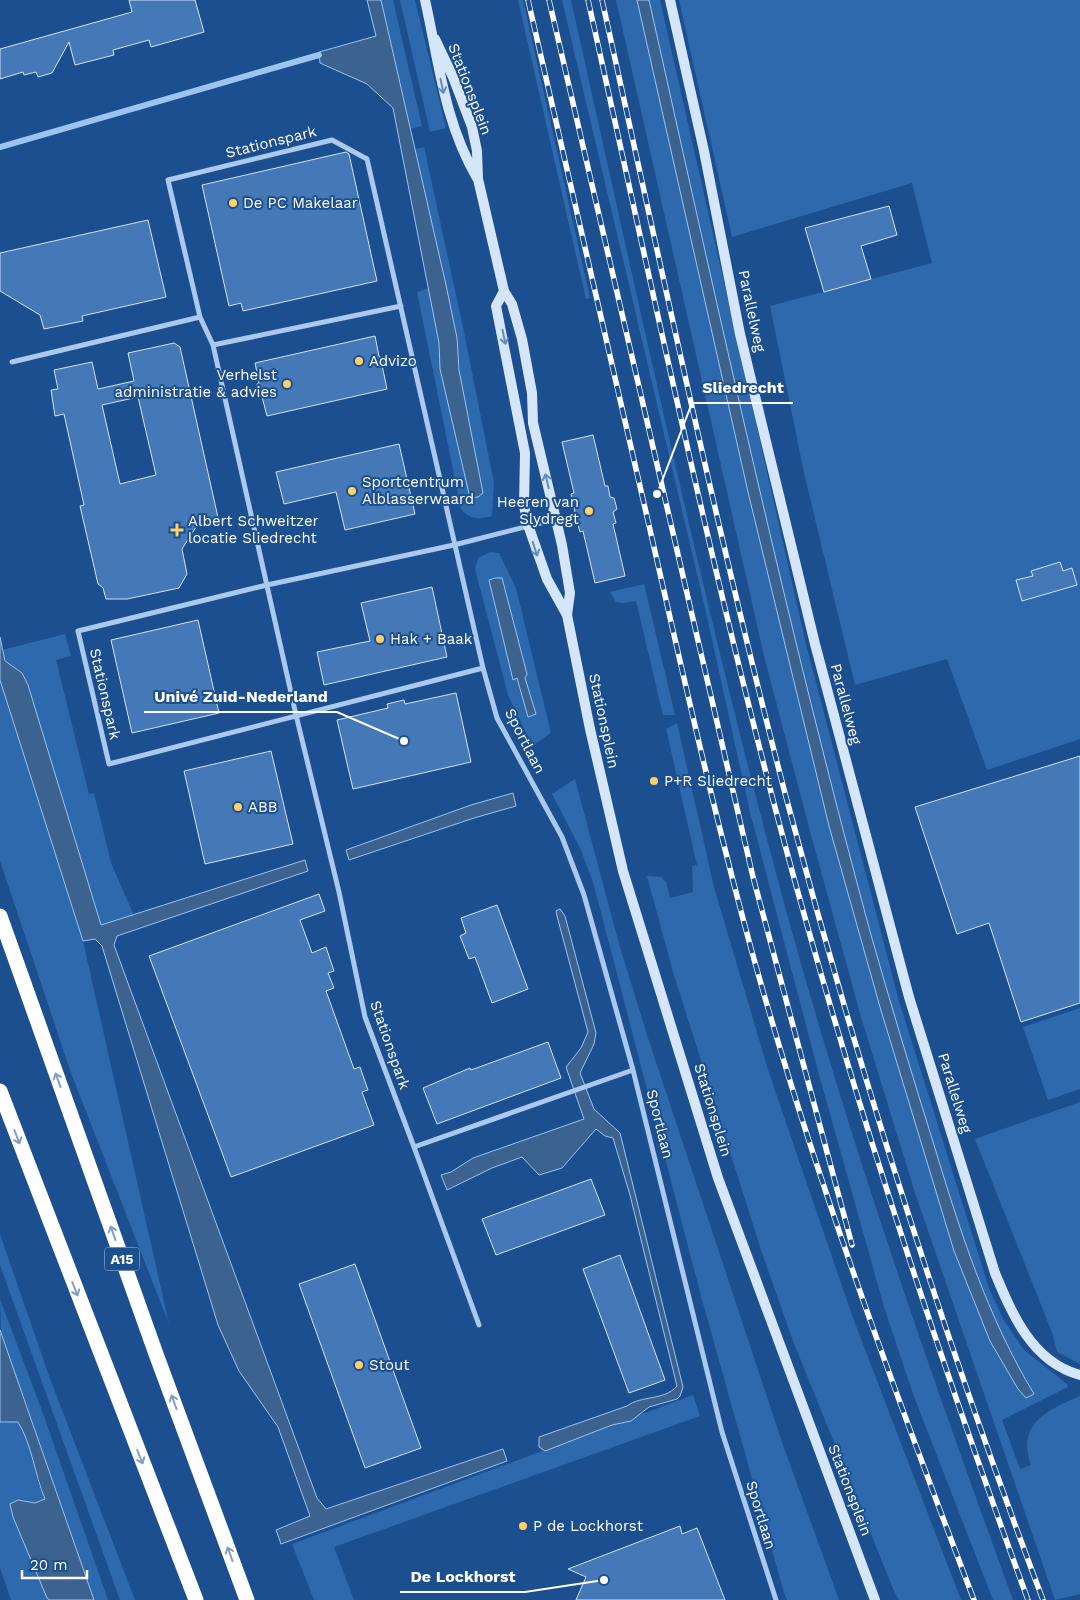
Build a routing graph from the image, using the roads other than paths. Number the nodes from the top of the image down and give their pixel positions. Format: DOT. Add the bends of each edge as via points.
graph roads {
  1 [pos="425,0"];
  2 [pos="670,0"];
  3 [pos="435,39"];
  4 [pos="478,179"];
  5 [pos="504,291"];
  6 [pos="401,306"];
  7 [pos="200,317"];
  8 [pos="213,345"];
  9 [pos="12,362"];
  10 [pos="556,519"];
  11 [pos="528,525"];
  12 [pos="454,545"];
  13 [pos="267,585"];
  14 [pos="567,615"];
  15 [pos="483,668"];
  16 [pos="296,715"];
  17 [pos="0,916"];
  18 [pos="634,1070"];
  19 [pos="0,1092"];
  20 [pos="414,1146"];
  21 [pos="479,1325"];
  22 [pos="1080,1375"];
  23 [pos="196,1600"];
  24 [pos="247,1600"];
  25 [pos="776,1600"];
  26 [pos="875,1600"];
  1 -- 3 [label="main road, Stationsplein"];
  2 -- 22 [label="main road, Parallelweg" via="740,334 815,644 909,997 995,1272 1010,1309 1021,1329 1049,1358"];
  3 -- 4 [label="main road, Stationsplein, one-way" via="440,79 454,132"];
  3 -- 4 [label="main road, Stationsplein" via="472,127"];
  4 -- 5 [label="main road, Stationsplein"];
  10 -- 5 [label="main road, Stationsplein, one-way" via="534,423 522,339 512,304"];
  5 -- 11 [label="main road, Stationsplein, one-way" via="496,306 525,452 524,506"];
  6 -- 7 [label="street, Stationspark" via="367,159 332,140 168,180"];
  6 -- 8 [label="street"];
  6 -- 12 [label="street, Stationspark"];
  7 -- 8 [label="street, Stationspark"];
  7 -- 9 [label="street"];
  8 -- 13 [label="street, Stationspark"];
  10 -- 11 [label="street, Stationspark"];
  10 -- 14 [label="main road, Stationsplein" via="570,593"];
  11 -- 12 [label="street, Stationspark"];
  11 -- 14 [label="main road, Stationsplein, one-way" via="547,579"];
  12 -- 13 [label="street, Stationspark"];
  12 -- 15 [label="street, Stationspark"];
  13 -- 16 [label="street, Stationspark"];
  13 -- 16 [label="street, Stationspark" via="78,631 109,764"];
  14 -- 26 [label="main road, Stationsplein" via="623,871 718,1178"];
  15 -- 16 [label="street, Stationspark"];
  15 -- 18 [label="street, Sportlaan" via="497,718 565,845 584,895"];
  16 -- 20 [label="street, Stationspark" via="365,1017"];
  24 -- 17 [label="highway, A15, one-way"];
  18 -- 20 [label="street"];
  18 -- 25 [label="street, Sportlaan" via="722,1432"];
  19 -- 23 [label="highway, one-way"];
  20 -- 21 [label="street, Stationspark"];
}
